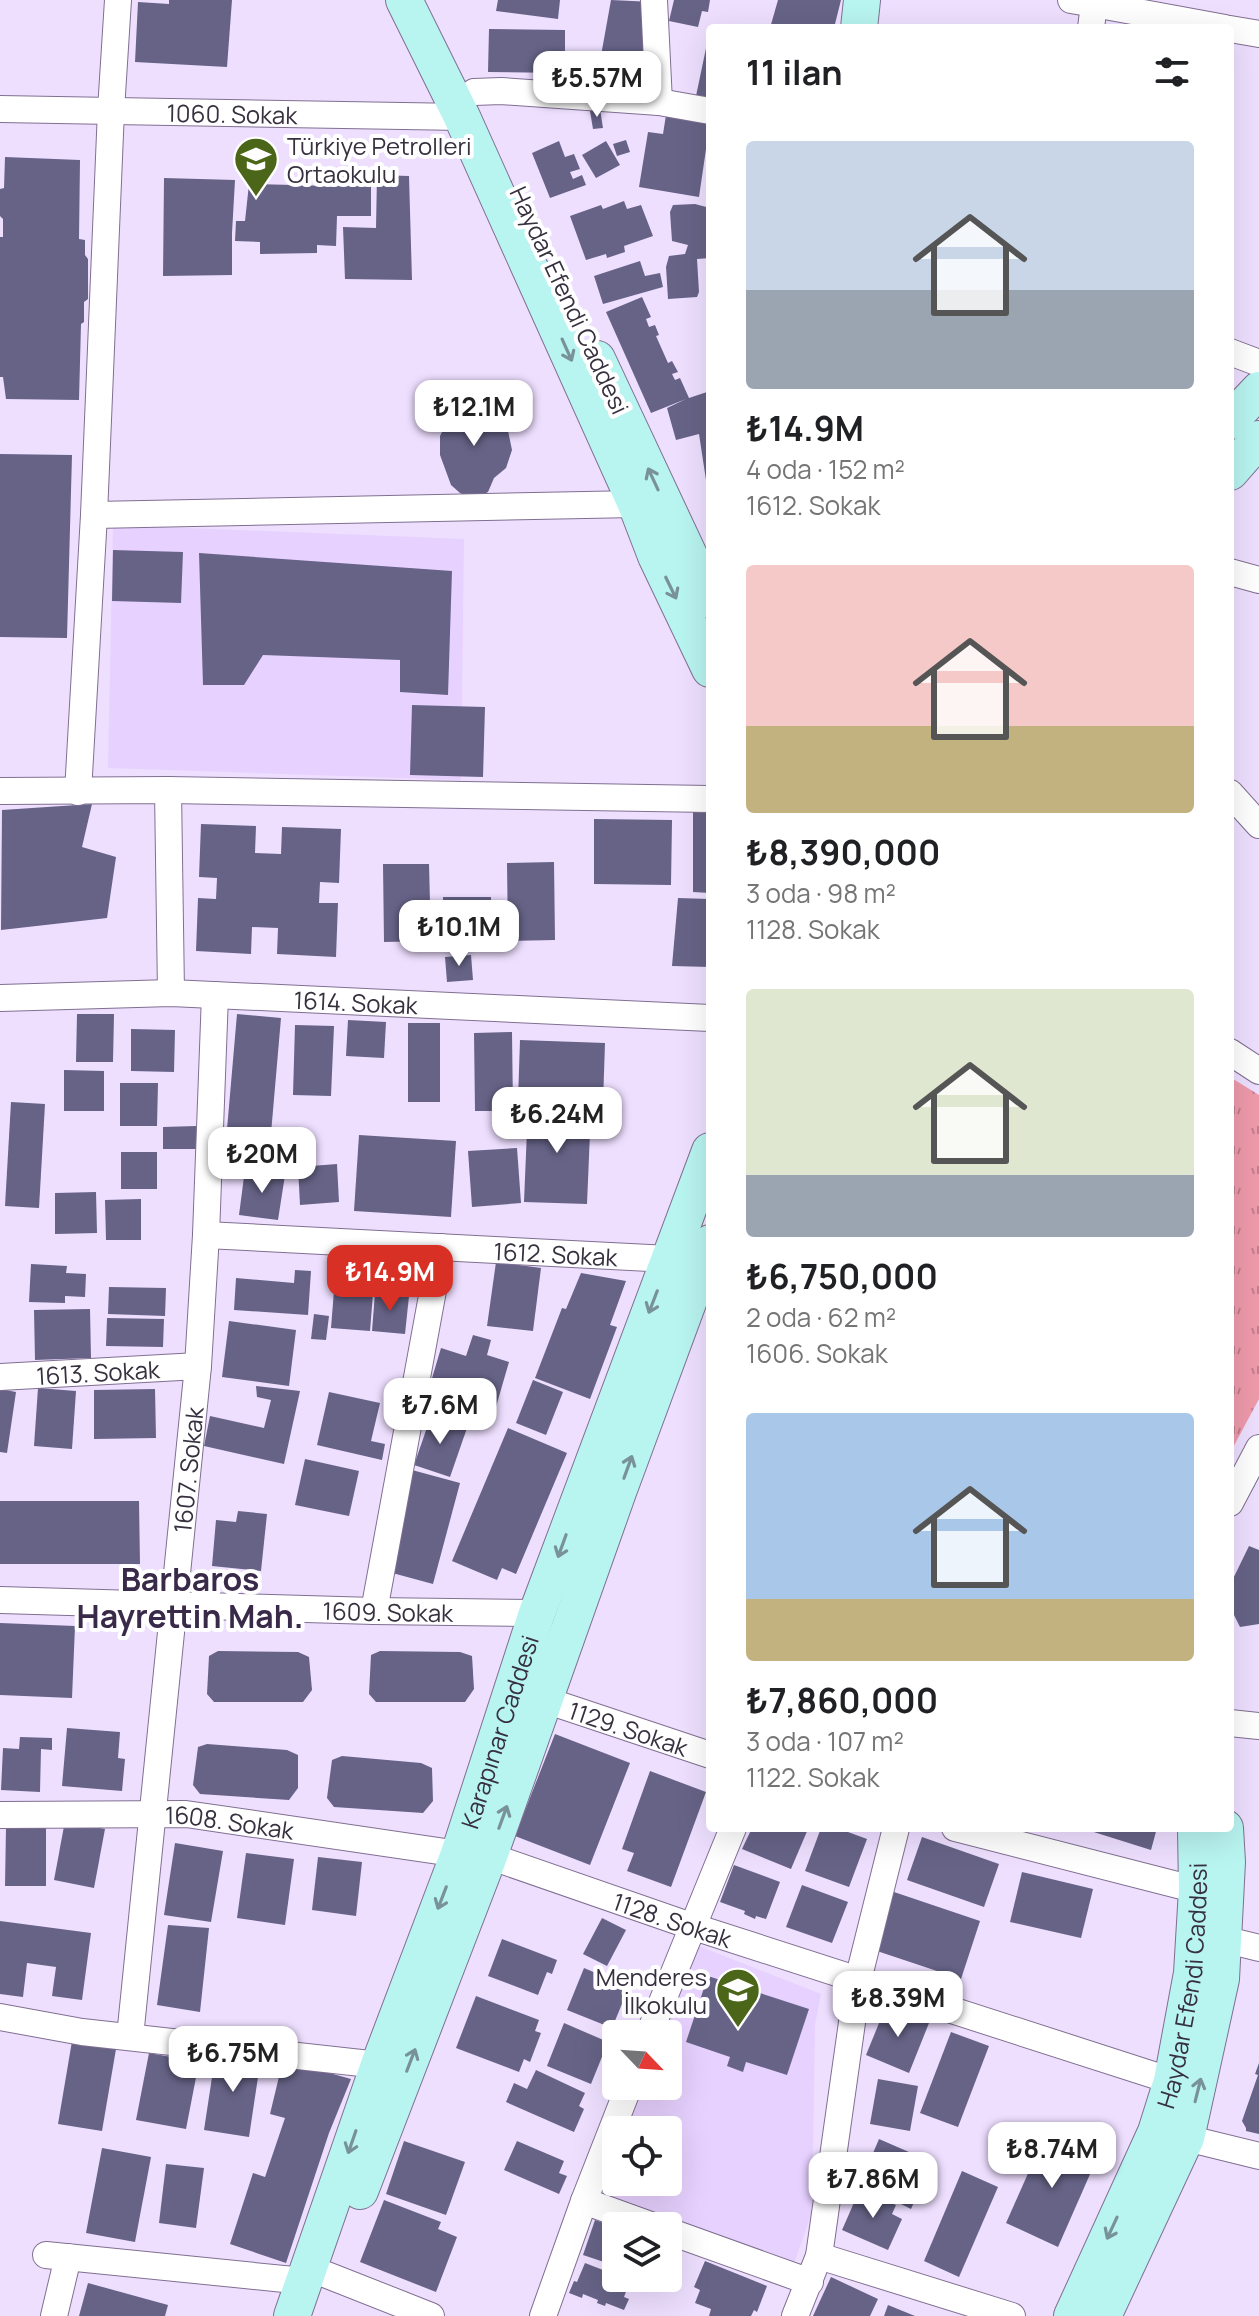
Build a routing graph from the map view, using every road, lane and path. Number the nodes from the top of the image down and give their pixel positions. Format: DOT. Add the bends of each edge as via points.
graph roads {
  1 [pos="118,0"];
  2 [pos="404,0"];
  3 [pos="428,0"];
  4 [pos="654,0"];
  5 [pos="862,0"];
  6 [pos="1085,11"];
  7 [pos="859,24"];
  8 [pos="1194,24"];
  9 [pos="1234,29"];
  10 [pos="1259,34"];
  11 [pos="659,102"];
  12 [pos="468,104"];
  13 [pos="0,109"];
  14 [pos="111,110"];
  15 [pos="706,110"];
  16 [pos="1234,354"];
  17 [pos="1259,363"];
  18 [pos="1259,390"];
  19 [pos="1234,417"];
  20 [pos="1259,439"];
  21 [pos="1234,467"];
  22 [pos="636,504"];
  23 [pos="94,515"];
  24 [pos="1234,573"];
  25 [pos="1259,580"];
  26 [pos="706,592"];
  27 [pos="706,661"];
  28 [pos="168,790"];
  29 [pos="0,791"];
  30 [pos="78,792"];
  31 [pos="706,799"];
  32 [pos="1234,806"];
  33 [pos="1259,825"];
  34 [pos="171,993"];
  35 [pos="215,995"];
  36 [pos="0,998"];
  37 [pos="706,1018"];
  38 [pos="1234,1055"];
  39 [pos="1259,1071"];
  40 [pos="706,1186"];
  41 [pos="206,1235"];
  42 [pos="441,1247"];
  43 [pos="697,1265"];
  44 [pos="198,1366"];
  45 [pos="0,1377"];
  46 [pos="1259,1448"];
  47 [pos="1234,1495"];
  48 [pos="0,1600"];
  49 [pos="172,1605"];
  50 [pos="374,1611"];
  51 [pos="537,1613"];
  52 [pos="545,1700"];
  53 [pos="1234,1723"];
  54 [pos="1259,1726"];
  55 [pos="706,1754"];
  56 [pos="152,1813"];
  57 [pos="0,1815"];
  58 [pos="731,1832"];
  59 [pos="895,1832"];
  60 [pos="971,1832"];
  61 [pos="1196,1832"];
  62 [pos="1225,1832"];
  63 [pos="474,1855"];
  64 [pos="1197,1890"];
  65 [pos="691,1926"];
  66 [pos="1223,1939"];
  67 [pos="1259,1948"];
  68 [pos="858,1980"];
  69 [pos="0,2017"];
  70 [pos="654,2020"];
  71 [pos="130,2037"];
  72 [pos="379,2065"];
  73 [pos="1172,2081"];
  74 [pos="624,2100"];
  75 [pos="1186,2138"];
  76 [pos="1259,2156"];
  77 [pos="584,2201"];
  78 [pos="614,2212"];
  79 [pos="682,2236"];
  80 [pos="819,2256"];
  81 [pos="316,2278"];
  82 [pos="810,2282"];
  83 [pos="54,2316"];
  84 [pos="292,2316"];
  85 [pos="312,2316"];
  86 [pos="431,2316"];
  87 [pos="543,2316"];
  88 [pos="795,2316"];
  89 [pos="1012,2316"];
  90 [pos="1072,2316"];
  91 [pos="1103,2316"];
  1 -- 14 [label="street"];
  2 -- 12 [label="main road, Haydar Efendi Caddesi"];
  3 -- 12 [label="main road, Haydar Efendi Caddesi"];
  4 -- 11 [label="street"];
  5 -- 7 [label="main road"];
  6 -- 8 [label="street"];
  9 -- 10 [label="street"];
  11 -- 12 [label="street, 1060. Sokak" via="501,91"];
  11 -- 15 [label="street, 1060. Sokak"];
  12 -- 14 [label="street, 1060. Sokak"];
  12 -- 22 [label="main road, Haydar Efendi Caddesi, one-way"];
  26 -- 12 [label="main road, Haydar Efendi Caddesi, one-way"];
  13 -- 14 [label="street, 1060. Sokak"];
  14 -- 23 [label="street"];
  16 -- 17 [label="street"];
  18 -- 19 [label="main road"];
  20 -- 21 [label="main road"];
  22 -- 23 [label="street"];
  22 -- 27 [label="main road, Haydar Efendi Caddesi, one-way"];
  23 -- 30 [label="street"];
  24 -- 25 [label="street"];
  28 -- 30 [label="street"];
  28 -- 31 [label="street"];
  28 -- 34 [label="street"];
  29 -- 30 [label="street"];
  32 -- 33 [label="street"];
  34 -- 35 [label="street, 1614. Sokak"];
  34 -- 36 [label="street, 1614. Sokak"];
  35 -- 37 [label="street, 1614. Sokak"];
  35 -- 41 [label="street, 1607. Sokak"];
  38 -- 39 [label="street"];
  40 -- 43 [label="main road, Karapınar Caddesi"];
  41 -- 42 [label="street, 1612. Sokak"];
  41 -- 44 [label="street, 1607. Sokak"];
  42 -- 43 [label="street, 1612. Sokak"];
  42 -- 50 [label="street"];
  43 -- 51 [label="main road, Karapınar Caddesi, one-way"];
  52 -- 43 [label="main road, Karapınar Caddesi, one-way"];
  44 -- 45 [label="street, 1613. Sokak"];
  44 -- 49 [label="street, 1607. Sokak"];
  46 -- 47 [label="street"];
  48 -- 49 [label="street, 1609. Sokak"];
  49 -- 50 [label="street, 1609. Sokak"];
  49 -- 56 [label="street, 1607. Sokak"];
  50 -- 51 [label="street, 1609. Sokak"];
  51 -- 63 [label="main road, Karapınar Caddesi"];
  52 -- 55 [label="street, 1129. Sokak"];
  63 -- 52 [label="main road, Karapınar Caddesi, one-way"];
  53 -- 54 [label="street"];
  56 -- 57 [label="street, 1608. Sokak"];
  56 -- 63 [label="street, 1608. Sokak"];
  56 -- 71 [label="street, 1607. Sokak"];
  58 -- 65 [label="street"];
  59 -- 68 [label="street"];
  60 -- 64 [label="street"];
  61 -- 64 [label="main road, Haydar Efendi Caddesi"];
  62 -- 66 [label="main road, Haydar Efendi Caddesi"];
  63 -- 65 [label="street, 1128. Sokak"];
  63 -- 72 [label="main road, Karapınar Caddesi, one-way"];
  81 -- 63 [label="main road, Karapınar Caddesi, one-way"];
  64 -- 73 [label="main road, Haydar Efendi Caddesi" via="1192,1973"];
  65 -- 68 [label="street, 1128. Sokak"];
  65 -- 70 [label="street"];
  66 -- 67 [label="street"];
  75 -- 66 [label="main road, Haydar Efendi Caddesi, one-way" via="1221,1979"];
  68 -- 73 [label="street, 1128. Sokak"];
  68 -- 80 [label="street"];
  69 -- 71 [label="street"];
  71 -- 72 [label="street"];
  72 -- 81 [label="main road, Karapınar Caddesi, one-way"];
  73 -- 90 [label="main road, Haydar Efendi Caddesi, one-way" via="1156,2132"];
  74 -- 77 [label="street"];
  75 -- 76 [label="street"];
  75 -- 91 [label="main road, Haydar Efendi Caddesi"];
  77 -- 78 [label="street"];
  77 -- 87 [label="street"];
  79 -- 82 [label="street"];
  80 -- 82 [label="street"];
  80 -- 89 [label="street"];
  81 -- 83 [label="street" via="57,2256"];
  81 -- 84 [label="main road, Karapınar Caddesi"];
  81 -- 85 [label="main road, Karapınar Caddesi"];
  81 -- 86 [label="street"];
  82 -- 88 [label="street"];
}
